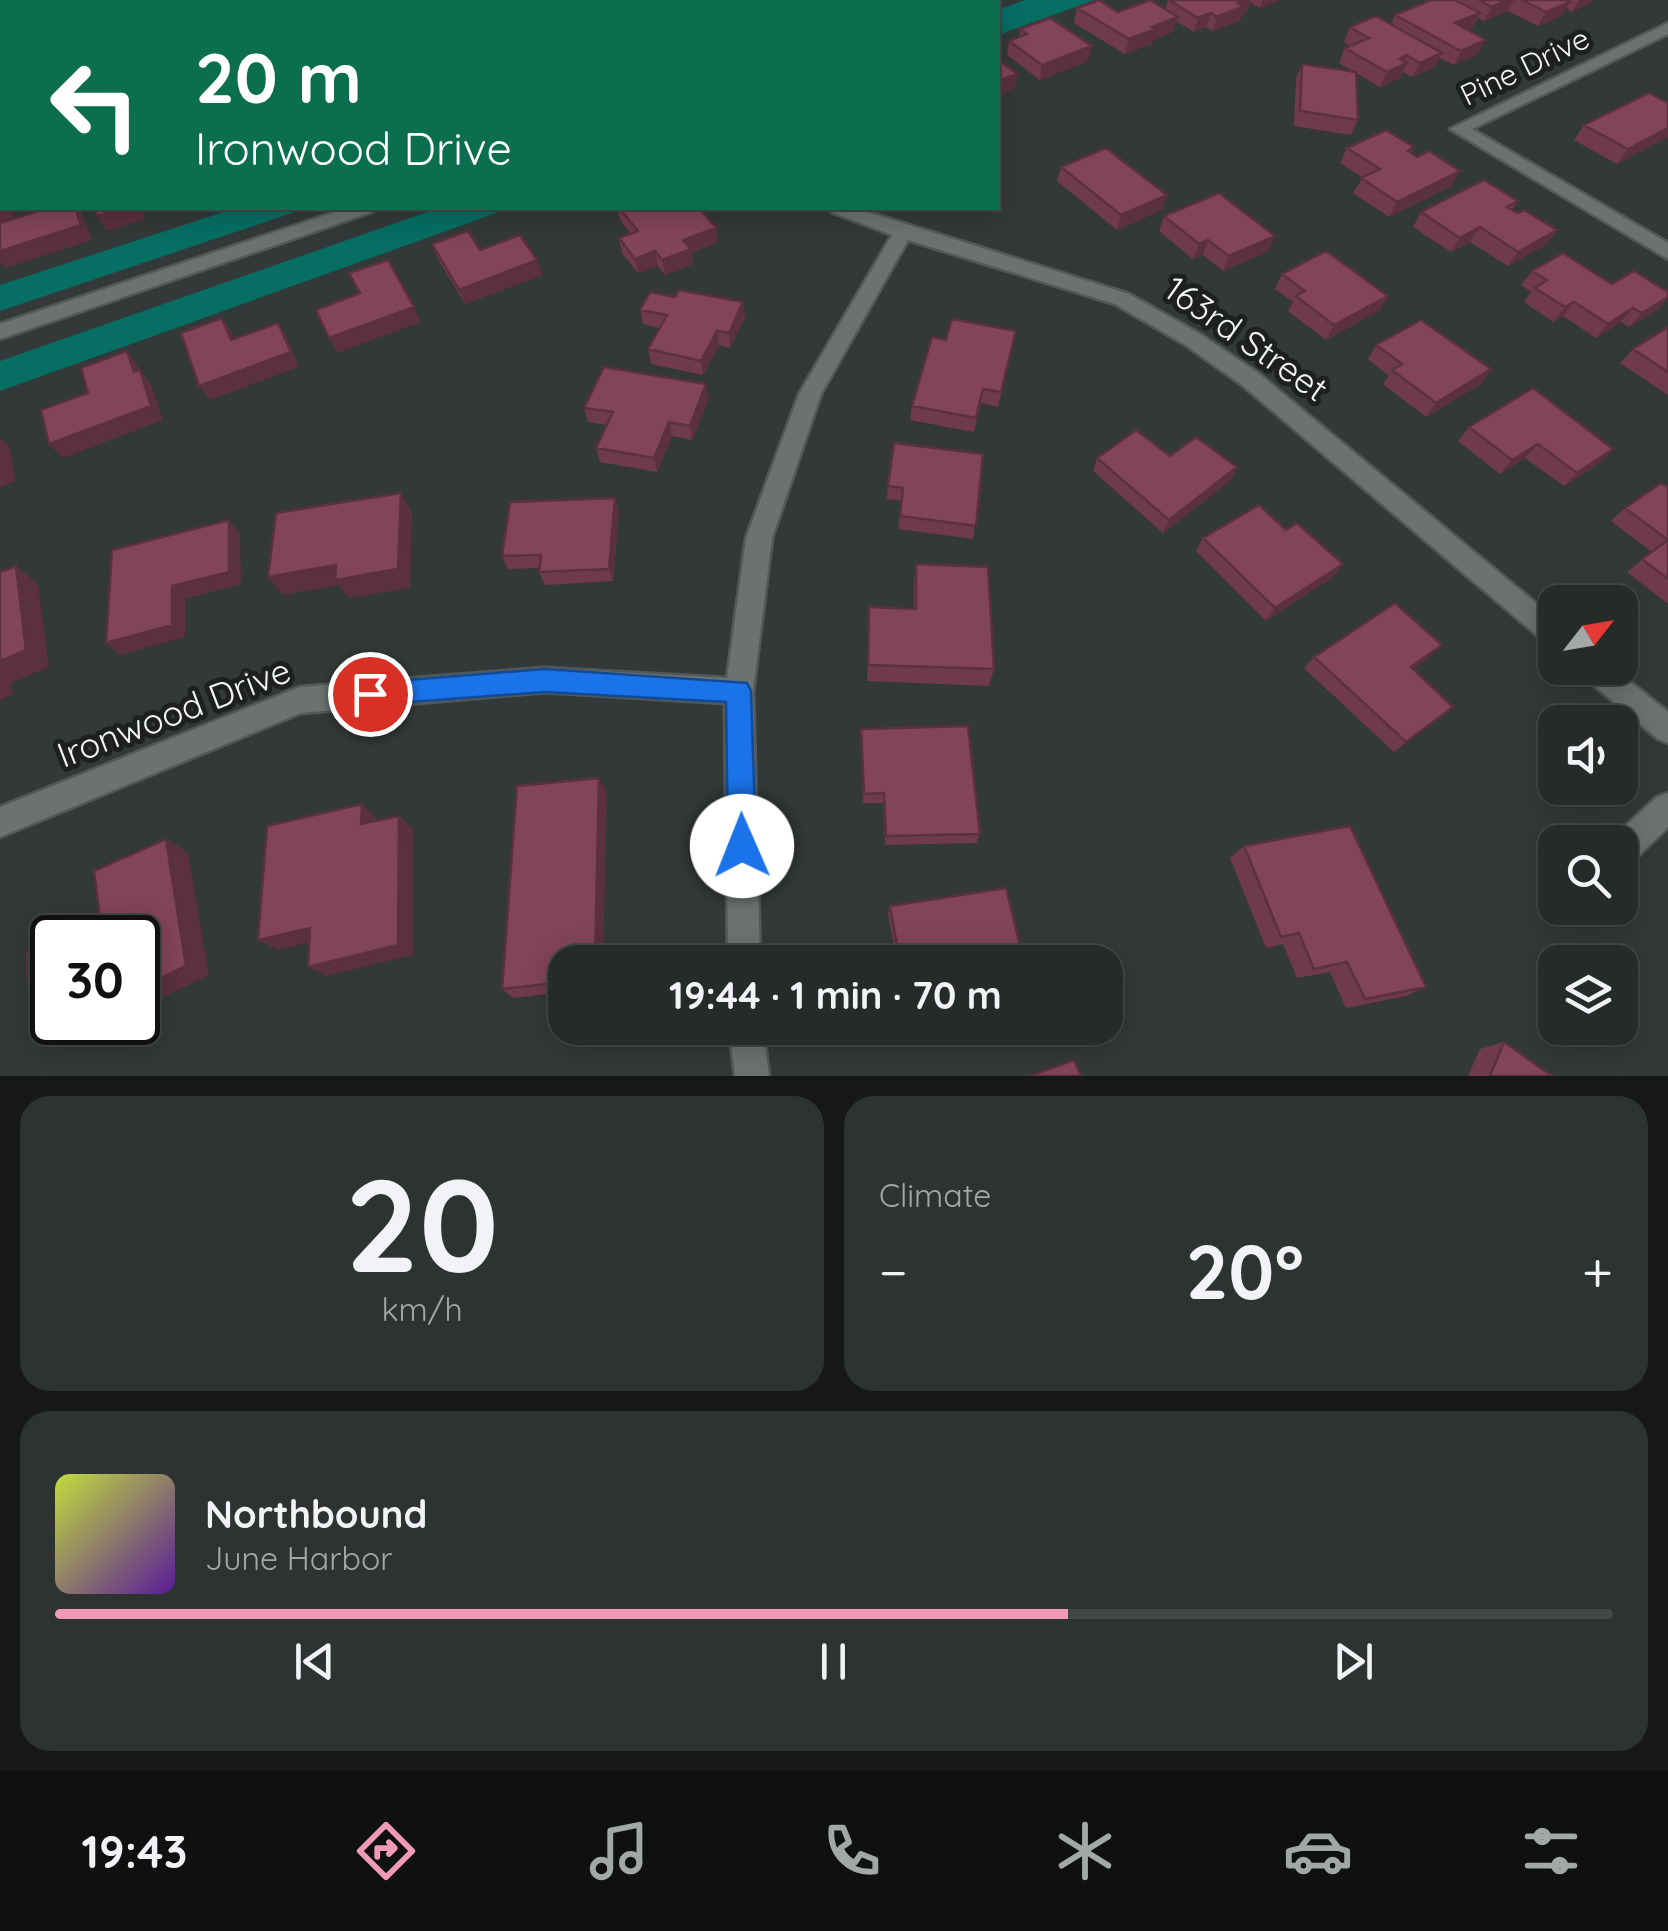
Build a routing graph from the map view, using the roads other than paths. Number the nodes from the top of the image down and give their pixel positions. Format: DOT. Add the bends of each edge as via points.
graph roads {
  1 [pos="1668,28"];
  2 [pos="359,210"];
  3 [pos="843,210"];
  4 [pos="903,232"];
  5 [pos="1668,252"];
  6 [pos="0,332"];
  7 [pos="1538,621"];
  8 [pos="1614,685"];
  9 [pos="738,691"];
  10 [pos="1668,730"];
  11 [pos="1668,808"];
  12 [pos="0,822"];
  13 [pos="1638,836"];
  14 [pos="744,945"];
  15 [pos="748,1045"];
  16 [pos="752,1076"];
  1 -- 5 [label="street, Pine Drive" via="1459,130"];
  2 -- 6 [label="street"];
  3 -- 4 [label="street, 163rd Street"];
  4 -- 7 [label="street, 163rd Street" via="1122,299 1192,339 1250,379"];
  4 -- 9 [label="street" via="810,394 759,538"];
  8 -- 10 [label="street"];
  9 -- 12 [label="street, Ironwood Drive" via="545,680 300,700"];
  9 -- 14 [label="street"];
  11 -- 13 [label="street"];
  15 -- 16 [label="street"];
}
